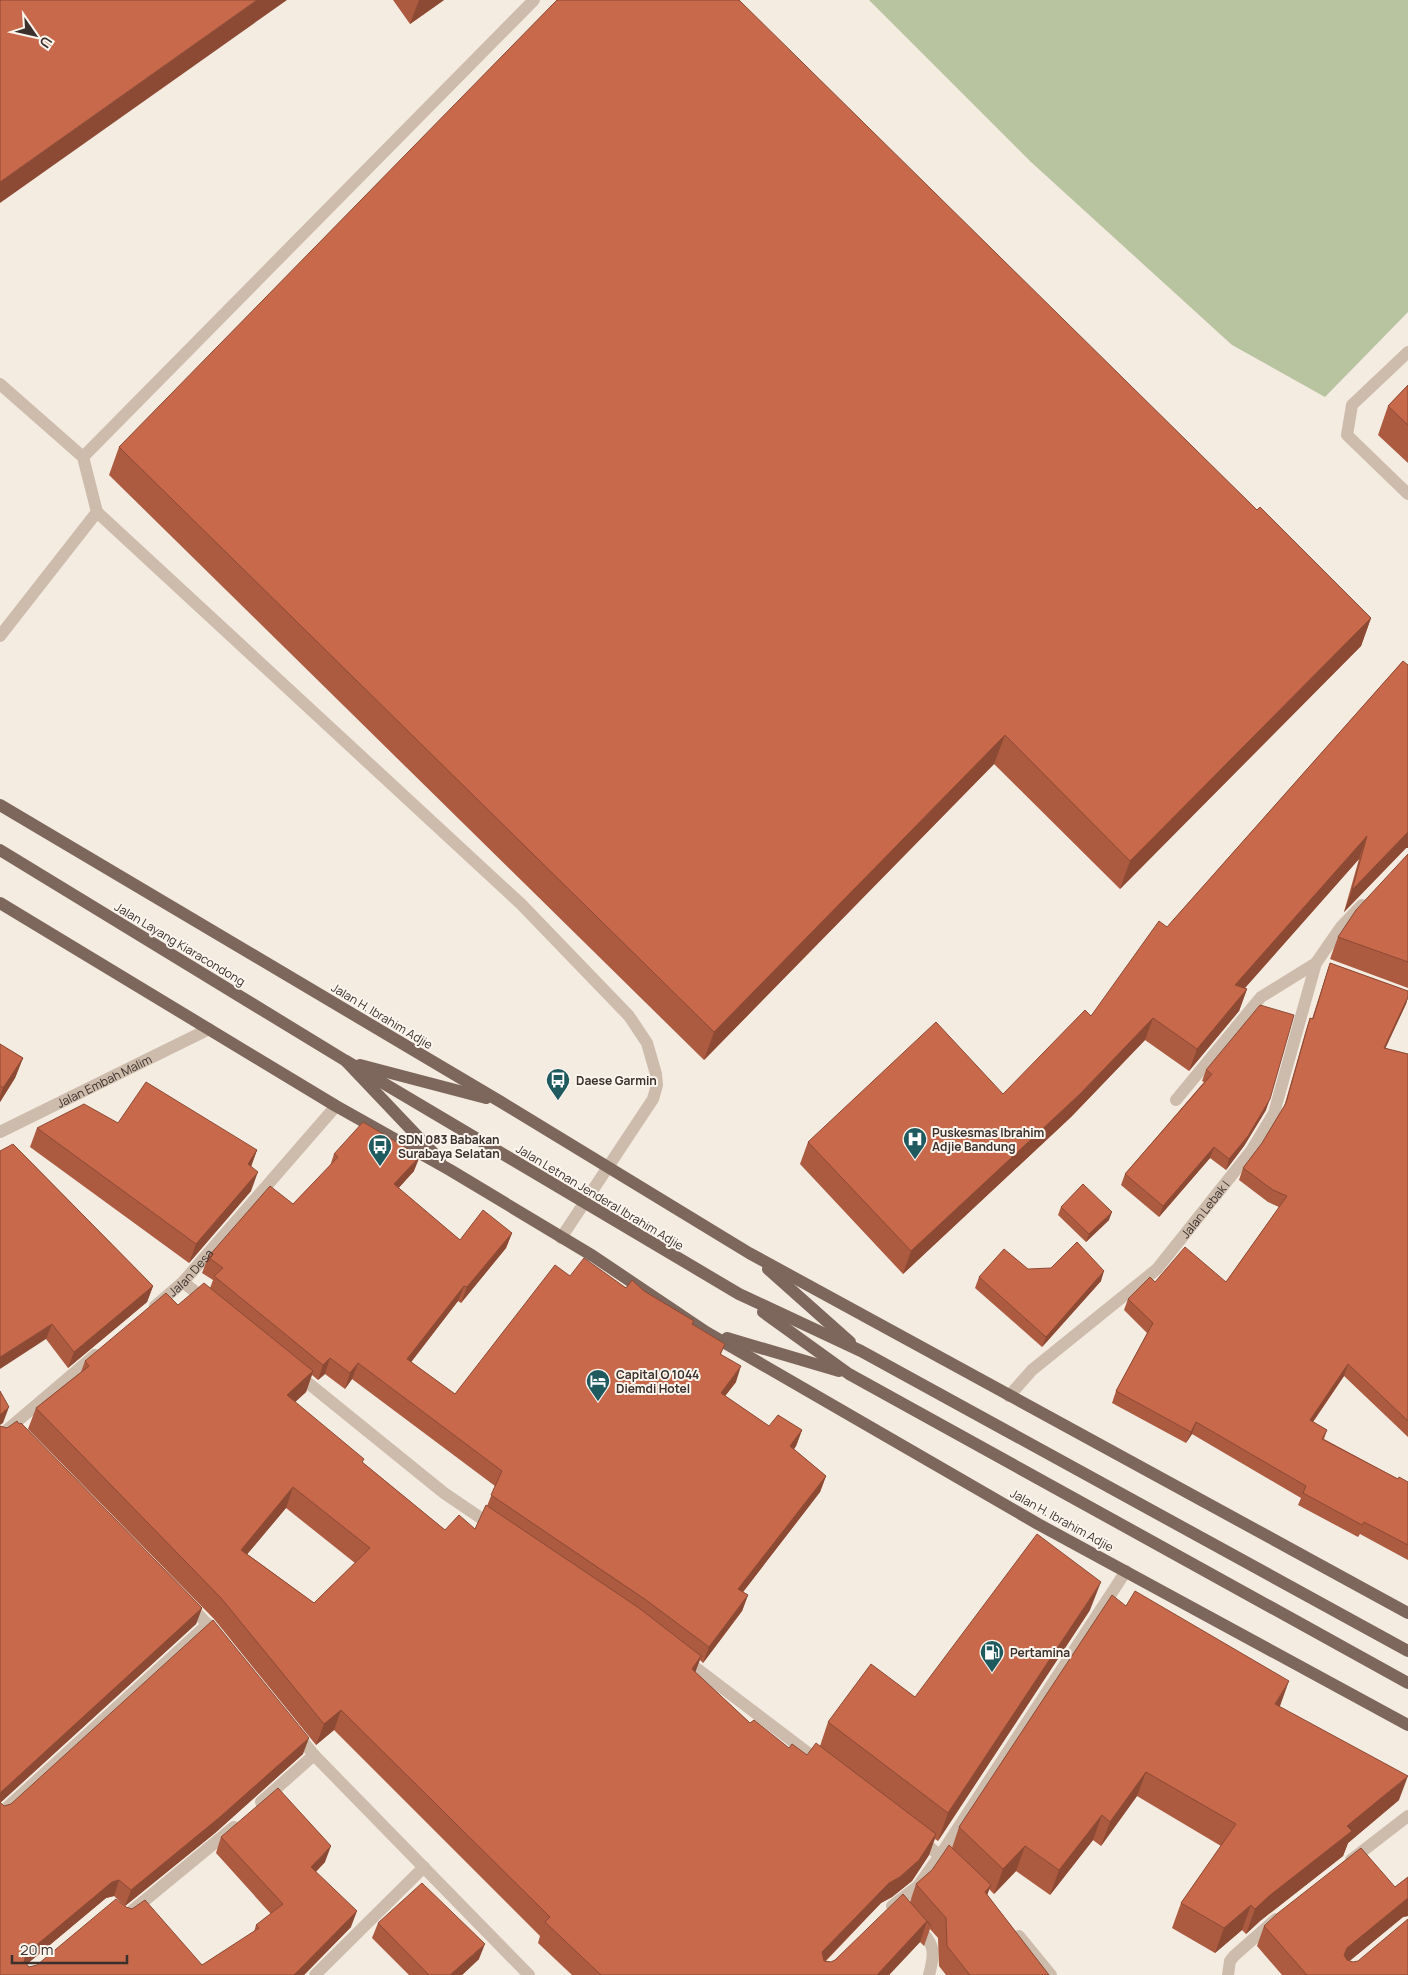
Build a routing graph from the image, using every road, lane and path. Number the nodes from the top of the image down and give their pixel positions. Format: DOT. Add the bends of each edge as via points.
graph roads {
  1 [pos="534,0"];
  2 [pos="1408,352"];
  3 [pos="0,384"];
  4 [pos="83,457"];
  5 [pos="1408,494"];
  6 [pos="97,512"];
  7 [pos="0,636"];
  8 [pos="0,805"];
  9 [pos="0,850"];
  10 [pos="1368,899"];
  11 [pos="0,902"];
  12 [pos="1321,965"];
  13 [pos="209,1030"];
  14 [pos="346,1061"];
  15 [pos="1176,1100"];
  16 [pos="501,1102"];
  17 [pos="336,1106"];
  18 [pos="0,1132"];
  19 [pos="608,1168"];
  20 [pos="450,1170"];
  21 [pos="583,1203"];
  22 [pos="561,1238"];
  23 [pos="749,1253"];
  24 [pos="183,1282"];
  25 [pos="738,1294"];
  26 [pos="216,1308"];
  27 [pos="146,1313"];
  28 [pos="706,1332"];
  29 [pos="109,1344"];
  30 [pos="861,1352"];
  31 [pos="284,1363"];
  32 [pos="849,1374"];
  33 [pos="1009,1396"];
  34 [pos="0,1436"];
  35 [pos="508,1536"];
  36 [pos="1126,1571"];
  37 [pos="180,1595"];
  38 [pos="1408,1612"];
  39 [pos="208,1624"];
  40 [pos="227,1647"];
  41 [pos="673,1650"];
  42 [pos="1408,1651"];
  43 [pos="1408,1683"];
  44 [pos="289,1724"];
  45 [pos="1408,1725"];
  46 [pos="314,1755"];
  47 [pos="831,1771"];
  48 [pos="0,1814"];
  49 [pos="1408,1816"];
  50 [pos="905,1828"];
  51 [pos="941,1854"];
  52 [pos="424,1867"];
  53 [pos="1340,1869"];
  54 [pos="962,1874"];
  55 [pos="118,1910"];
  56 [pos="903,1910"];
  57 [pos="1288,1910"];
  58 [pos="880,1916"];
  59 [pos="1008,1924"];
  60 [pos="315,1975"];
  61 [pos="529,1975"];
  62 [pos="929,1975"];
  63 [pos="1050,1975"];
  64 [pos="1228,1975"];
  1 -- 4 [label="street"];
  2 -- 5 [label="street" via="1352,405 1347,435"];
  3 -- 4 [label="street"];
  4 -- 6 [label="street"];
  6 -- 7 [label="street"];
  6 -- 19 [label="street" via="521,904 629,1016 647,1043 657,1084 653,1100"];
  8 -- 16 [label="main road, Jalan H. Ibrahim Adjie"];
  9 -- 14 [label="main road, Jalan Layang Kiaracondong"];
  10 -- 12 [label="street" via="1342,927"];
  11 -- 13 [label="main road, Jalan H. Ibrahim Adjie"];
  12 -- 15 [label="street" via="1261,997"];
  12 -- 33 [label="street, Jalan Lebak I" via="1274,1113 1251,1151 1157,1269 1032,1370"];
  13 -- 17 [label="main road, Jalan H. Ibrahim Adjie"];
  13 -- 18 [label="street, Jalan Embah Malim"];
  14 -- 16 [label="main road, Jalan Layang Kiaracondong"];
  14 -- 20 [label="main road, Jalan Layang Kiaracondong"];
  14 -- 21 [label="main road, Jalan Letnan Jenderal Ibrahim Adjie"];
  16 -- 19 [label="main road, Jalan H. Ibrahim Adjie"];
  17 -- 20 [label="main road, Jalan H. Ibrahim Adjie"];
  17 -- 24 [label="street, Jalan Desa"];
  19 -- 21 [label="street"];
  19 -- 23 [label="main road, Jalan H. Ibrahim Adjie"];
  20 -- 22 [label="main road, Jalan H. Ibrahim Adjie"];
  21 -- 22 [label="street"];
  21 -- 25 [label="main road, Jalan Letnan Jenderal Ibrahim Adjie"];
  22 -- 28 [label="main road, Jalan H. Ibrahim Adjie"];
  23 -- 30 [label="main road, Jalan H. Ibrahim Adjie"];
  23 -- 33 [label="main road, Jalan H. Ibrahim Adjie"];
  24 -- 26 [label="street"];
  24 -- 27 [label="street, Jalan Desa"];
  25 -- 30 [label="main road, Jalan H. Ibrahim Adjie"];
  25 -- 32 [label="main road, Jalan H. Ibrahim Adjie"];
  28 -- 32 [label="main road, Jalan H. Ibrahim Adjie"];
  28 -- 36 [label="main road, Jalan H. Ibrahim Adjie" via="1038,1524"];
  29 -- 34 [label="street" via="16,1428"];
  30 -- 42 [label="main road, Jalan H. Ibrahim Adjie"];
  31 -- 35 [label="street" via="444,1493"];
  32 -- 43 [label="main road, Jalan H. Ibrahim Adjie"];
  33 -- 38 [label="main road, Jalan H. Ibrahim Adjie"];
  36 -- 45 [label="main road, Jalan H. Ibrahim Adjie"];
  36 -- 51 [label="street"];
  37 -- 39 [label="street"];
  39 -- 40 [label="street"];
  39 -- 48 [label="street"];
  41 -- 47 [label="street"];
  44 -- 46 [label="street"];
  46 -- 52 [label="street"];
  46 -- 55 [label="street" via="125,1917"];
  49 -- 53 [label="street"];
  50 -- 51 [label="street"];
  51 -- 54 [label="street"];
  51 -- 56 [label="street"];
  52 -- 60 [label="street"];
  52 -- 61 [label="street"];
  56 -- 58 [label="street" via="887,1909"];
  56 -- 62 [label="street" via="932,1943"];
  57 -- 64 [label="street" via="1234,1956"];
  59 -- 63 [label="street"];
}
